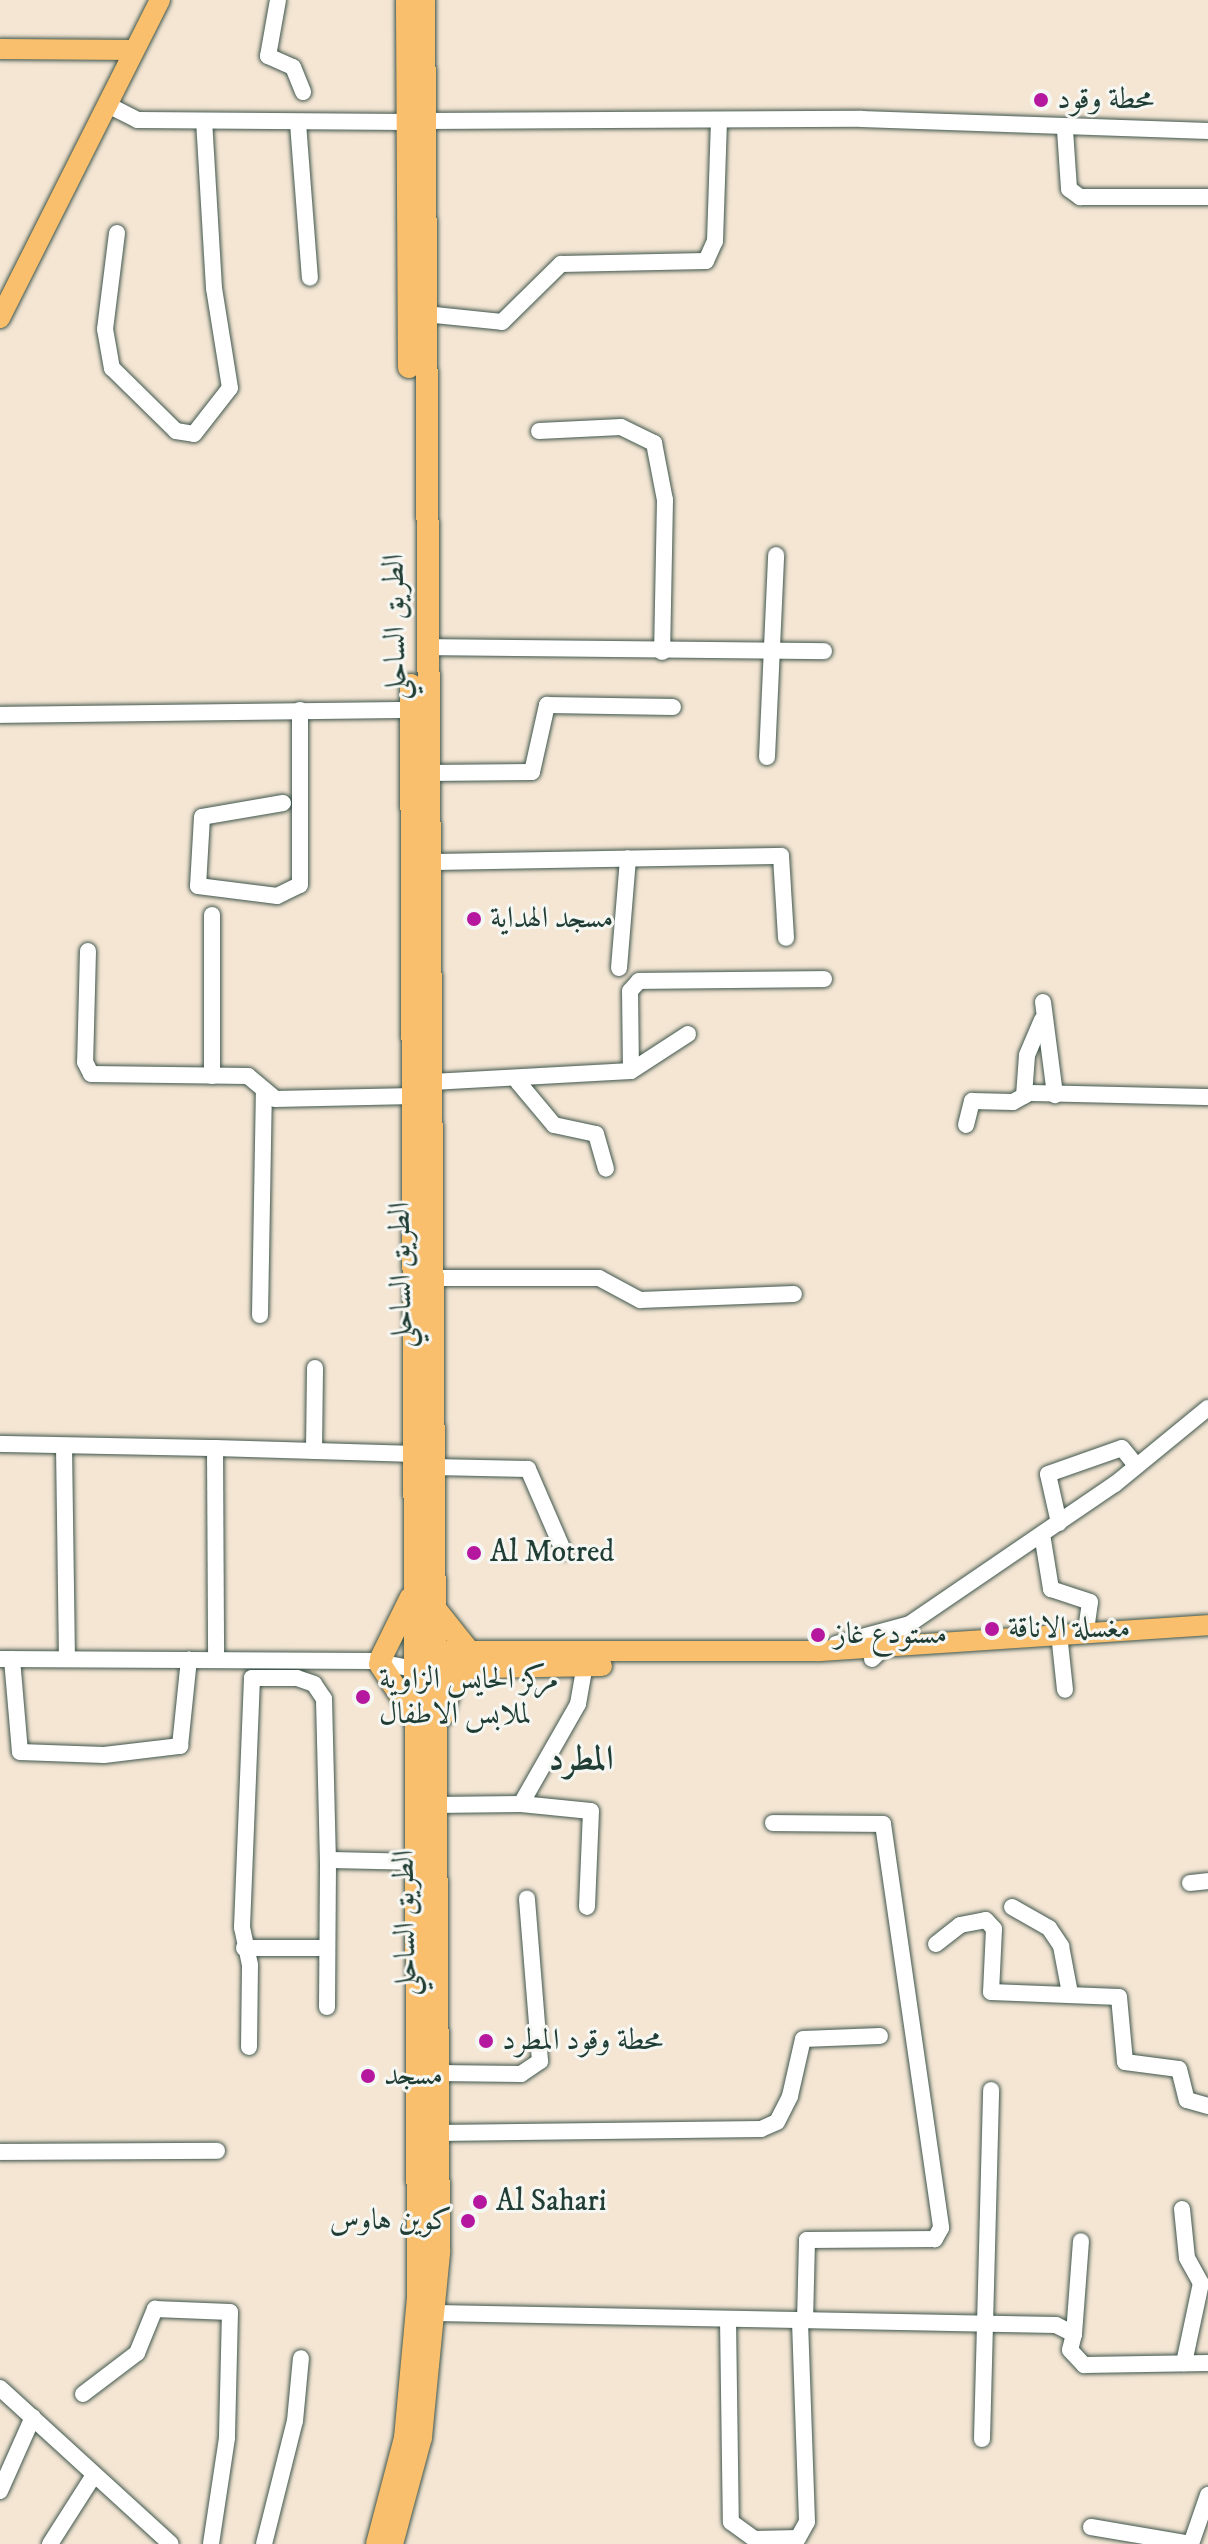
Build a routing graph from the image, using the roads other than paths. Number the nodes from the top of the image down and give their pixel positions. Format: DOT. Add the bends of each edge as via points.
graph roads {
  1 [pos="160,0"];
  2 [pos="278,0"];
  3 [pos="407,0"];
  4 [pos="424,0"];
  5 [pos="0,49"];
  6 [pos="134,50"];
  7 [pos="303,92"];
  8 [pos="108,105"];
  9 [pos="719,120"];
  10 [pos="204,121"];
  11 [pos="416,122"];
  12 [pos="298,123"];
  13 [pos="1065,130"];
  14 [pos="1208,131"];
  15 [pos="1208,197"];
  16 [pos="117,233"];
  17 [pos="310,278"];
  18 [pos="425,314"];
  19 [pos="0,318"];
  20 [pos="539,431"];
  21 [pos="776,555"];
  22 [pos="426,647"];
  23 [pos="824,651"];
  24 [pos="662,652"];
  25 [pos="775,652"];
  26 [pos="673,707"];
  27 [pos="300,710"];
  28 [pos="412,710"];
  29 [pos="0,715"];
  30 [pos="767,757"];
  31 [pos="428,773"];
  32 [pos="283,803"];
  33 [pos="628,858"];
  34 [pos="429,862"];
  35 [pos="212,915"];
  36 [pos="786,938"];
  37 [pos="88,951"];
  38 [pos="619,968"];
  39 [pos="824,979"];
  40 [pos="1043,1002"];
  41 [pos="1042,1020"];
  42 [pos="688,1034"];
  43 [pos="631,1071"];
  44 [pos="212,1076"];
  45 [pos="518,1082"];
  46 [pos="423,1089"];
  47 [pos="264,1094"];
  48 [pos="1055,1095"];
  49 [pos="1024,1096"];
  50 [pos="1208,1097"];
  51 [pos="966,1125"];
  52 [pos="606,1169"];
  53 [pos="433,1278"];
  54 [pos="794,1294"];
  55 [pos="260,1315"];
  56 [pos="315,1368"];
  57 [pos="1208,1408"];
  58 [pos="0,1444"];
  59 [pos="64,1446"];
  60 [pos="215,1448"];
  61 [pos="314,1451"];
  62 [pos="424,1460"];
  63 [pos="1136,1465"];
  64 [pos="1059,1523"];
  65 [pos="1042,1534"];
  66 [pos="564,1552"];
  67 [pos="414,1591"];
  68 [pos="433,1606"];
  69 [pos="908,1625"];
  70 [pos="1208,1625"];
  71 [pos="1086,1631"];
  72 [pos="1208,1634"];
  73 [pos="1060,1643"];
  74 [pos="819,1651"];
  75 [pos="875,1654"];
  76 [pos="6,1659"];
  77 [pos="67,1659"];
  78 [pos="189,1659"];
  79 [pos="216,1659"];
  80 [pos="423,1660"];
  81 [pos="468,1660"];
  82 [pos="378,1661"];
  83 [pos="585,1666"];
  84 [pos="1065,1690"];
  85 [pos="413,1716"];
  86 [pos="434,1739"];
  87 [pos="521,1804"];
  88 [pos="434,1805"];
  89 [pos="773,1823"];
  90 [pos="328,1860"];
  91 [pos="413,1862"];
  92 [pos="1208,1881"];
  93 [pos="1190,1883"];
  94 [pos="527,1899"];
  95 [pos="587,1907"];
  96 [pos="1012,1907"];
  97 [pos="936,1944"];
  98 [pos="244,1948"];
  99 [pos="327,1948"];
  100 [pos="1070,1993"];
  101 [pos="327,2007"];
  102 [pos="880,2036"];
  103 [pos="249,2047"];
  104 [pos="437,2073"];
  105 [pos="991,2090"];
  106 [pos="1208,2106"];
  107 [pos="438,2133"];
  108 [pos="217,2151"];
  109 [pos="0,2152"];
  110 [pos="1182,2209"];
  111 [pos="1081,2241"];
  112 [pos="436,2313"];
  113 [pos="728,2319"];
  114 [pos="802,2320"];
  115 [pos="986,2326"];
  116 [pos="1074,2334"];
  117 [pos="301,2358"];
  118 [pos="1184,2363"];
  119 [pos="1208,2363"];
  120 [pos="0,2388"];
  121 [pos="83,2394"];
  122 [pos="33,2417"];
  123 [pos="982,2439"];
  124 [pos="94,2475"];
  125 [pos="0,2491"];
  126 [pos="1208,2495"];
  127 [pos="1091,2527"];
  128 [pos="50,2544"];
  129 [pos="171,2544"];
  130 [pos="211,2544"];
  131 [pos="264,2544"];
  132 [pos="377,2544"];
  133 [pos="392,2544"];
  134 [pos="1191,2544"];
  1 -- 6 [label="main road"];
  2 -- 7 [label="street" via="268,56 293,67"];
  3 -- 11 [label="highway, الطريق الساحلي"];
  4 -- 11 [label="highway, الطريق الساحلي"];
  5 -- 6 [label="main road"];
  6 -- 8 [label="main road"];
  8 -- 10 [label="street" via="131,119"];
  8 -- 19 [label="main road"];
  9 -- 11 [label="street"];
  9 -- 13 [label="street"];
  9 -- 18 [label="street" via="715,241 706,261 561,264 502,322"];
  10 -- 12 [label="street"];
  10 -- 16 [label="street" via="214,288 230,388 194,434 176,431 112,368 105,329"];
  11 -- 12 [label="street"];
  11 -- 18 [label="highway, الطريق الساحلي"];
  11 -- 28 [label="highway, الطريق الساحلي"];
  12 -- 17 [label="street"];
  13 -- 14 [label="street"];
  13 -- 15 [label="street" via="1069,189 1080,197"];
  18 -- 22 [label="highway, الطريق الساحلي"];
  20 -- 24 [label="street" via="621,427 654,443 665,500"];
  21 -- 25 [label="street"];
  22 -- 24 [label="street"];
  22 -- 31 [label="highway, الطريق الساحلي"];
  23 -- 25 [label="street"];
  24 -- 25 [label="street"];
  25 -- 30 [label="street"];
  26 -- 31 [label="street" via="547,705 532,772"];
  27 -- 28 [label="street"];
  27 -- 29 [label="street"];
  27 -- 32 [label="street" via="300,885 277,896 198,886 202,817"];
  28 -- 46 [label="highway, الطريق الساحلي"];
  31 -- 34 [label="highway, الطريق الساحلي"];
  33 -- 34 [label="street"];
  33 -- 36 [label="street" via="781,856 787,865"];
  33 -- 38 [label="street"];
  34 -- 46 [label="highway, الطريق الساحلي"];
  35 -- 44 [label="street"];
  37 -- 44 [label="street" via="91,1074"];
  39 -- 43 [label="street" via="639,981 630,991"];
  40 -- 41 [label="street"];
  41 -- 48 [label="street" via="1056,1064"];
  41 -- 49 [label="street" via="1027,1055"];
  42 -- 43 [label="street"];
  43 -- 45 [label="street"];
  44 -- 47 [label="street" via="248,1076"];
  45 -- 46 [label="street"];
  45 -- 52 [label="street" via="554,1125 596,1134"];
  46 -- 47 [label="street"];
  46 -- 53 [label="highway, الطريق الساحلي"];
  46 -- 62 [label="highway, الطريق الساحلي"];
  47 -- 55 [label="street"];
  48 -- 49 [label="street"];
  48 -- 50 [label="street"];
  49 -- 51 [label="street" via="972,1101"];
  53 -- 54 [label="street" via="599,1278 640,1300"];
  53 -- 62 [label="highway, الطريق الساحلي"];
  56 -- 61 [label="street"];
  57 -- 63 [label="street"];
  58 -- 59 [label="street"];
  59 -- 60 [label="street"];
  59 -- 77 [label="street"];
  60 -- 61 [label="street"];
  60 -- 79 [label="street"];
  61 -- 62 [label="street"];
  62 -- 66 [label="street" via="528,1469"];
  62 -- 67 [label="highway, الطريق الساحلي"];
  62 -- 68 [label="highway, الطريق الساحلي"];
  63 -- 64 [label="street"];
  63 -- 64 [label="street" via="1122,1448 1048,1474"];
  64 -- 65 [label="street"];
  65 -- 69 [label="street"];
  65 -- 71 [label="street" via="1051,1589 1090,1602"];
  67 -- 80 [label="highway, الطريق الساحلي"];
  67 -- 82 [label="highway"];
  68 -- 80 [label="highway, الطريق الساحلي"];
  68 -- 81 [label="highway"];
  69 -- 74 [label="street"];
  69 -- 75 [label="street"];
  70 -- 71 [label="main road"];
  71 -- 75 [label="main road"];
  72 -- 73 [label="main road"];
  73 -- 75 [label="main road"];
  73 -- 84 [label="street"];
  74 -- 75 [label="main road"];
  74 -- 81 [label="main road"];
  75 -- 83 [label="main road"];
  76 -- 77 [label="street"];
  76 -- 78 [label="street" via="20,1752 104,1755 180,1746"];
  77 -- 78 [label="street"];
  78 -- 79 [label="street"];
  79 -- 82 [label="street"];
  80 -- 81 [label="main road"];
  80 -- 82 [label="street"];
  80 -- 85 [label="highway, الطريق الساحلي"];
  80 -- 86 [label="highway, الطريق الساحلي"];
  81 -- 83 [label="main road"];
  81 -- 86 [label="highway" via="452,1683"];
  82 -- 85 [label="highway"];
  83 -- 87 [label="street" via="578,1704"];
  85 -- 91 [label="highway, الطريق الساحلي"];
  86 -- 88 [label="highway, الطريق الساحلي"];
  87 -- 88 [label="street"];
  87 -- 95 [label="street" via="591,1811"];
  88 -- 104 [label="highway, الطريق الساحلي"];
  89 -- 114 [label="street" via="883,1824 941,2228 935,2239 807,2240"];
  90 -- 91 [label="street"];
  90 -- 98 [label="street" via="324,1699 314,1684 257,1674 247,1686"];
  90 -- 99 [label="street"];
  91 -- 132 [label="highway, الطريق الساحلي" via="415,2354 400,2465"];
  92 -- 93 [label="street"];
  94 -- 104 [label="street" via="540,2061 521,2074"];
  96 -- 100 [label="street" via="1049,1928 1061,1946"];
  97 -- 100 [label="street" via="960,1925 986,1920 994,1929 991,1992"];
  98 -- 99 [label="street"];
  98 -- 103 [label="street"];
  99 -- 101 [label="street"];
  100 -- 106 [label="street" via="1121,1998 1125,2062 1179,2069 1187,2100"];
  102 -- 107 [label="street" via="803,2039 790,2096 777,2122 761,2129"];
  104 -- 107 [label="highway, الطريق الساحلي"];
  105 -- 115 [label="street"];
  107 -- 112 [label="highway, الطريق الساحلي"];
  108 -- 109 [label="street"];
  110 -- 118 [label="street" via="1187,2258 1201,2283"];
  111 -- 116 [label="street"];
  112 -- 113 [label="street"];
  112 -- 133 [label="highway, الطريق الساحلي" via="421,2437"];
  113 -- 114 [label="street"];
  113 -- 114 [label="street" via="731,2522 754,2539 798,2538 807,2522"];
  114 -- 115 [label="street"];
  115 -- 116 [label="street" via="1056,2325"];
  115 -- 123 [label="street"];
  116 -- 118 [label="street" via="1070,2350 1084,2365"];
  117 -- 131 [label="street" via="295,2421"];
  118 -- 119 [label="street"];
  120 -- 122 [label="street"];
  121 -- 130 [label="street" via="137,2353 155,2309 230,2312 227,2438"];
  122 -- 124 [label="street"];
  122 -- 125 [label="street"];
  124 -- 128 [label="street"];
  124 -- 129 [label="street"];
  126 -- 134 [label="street"];
  127 -- 134 [label="street"];
}
